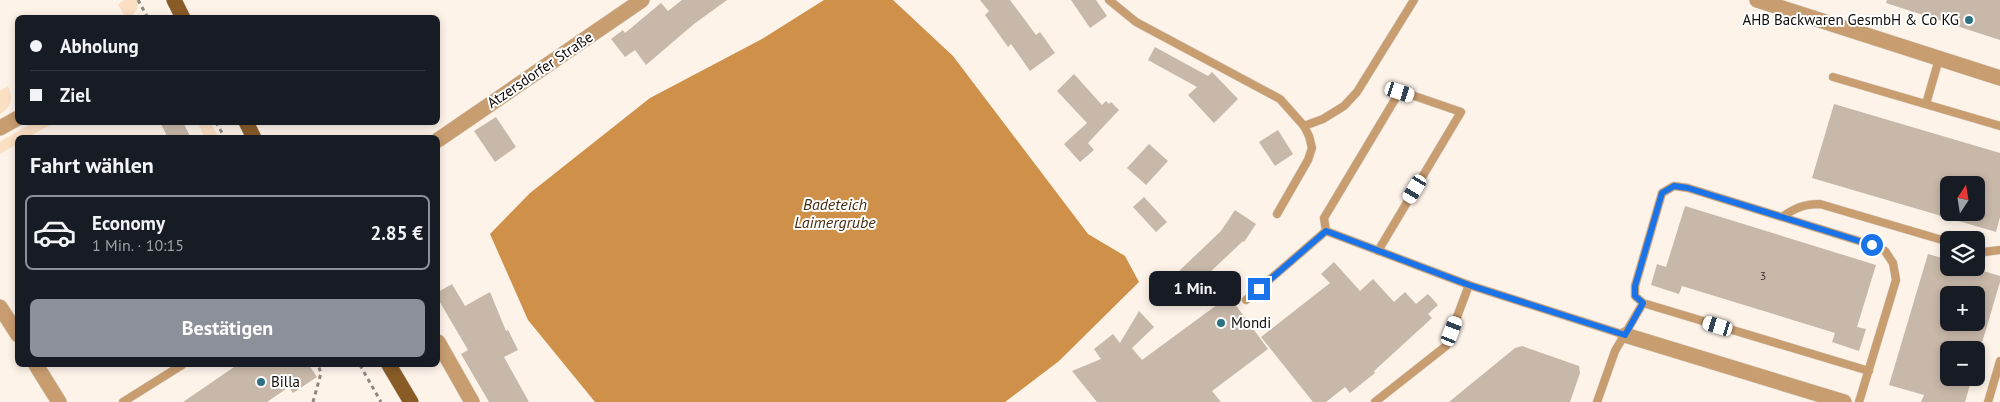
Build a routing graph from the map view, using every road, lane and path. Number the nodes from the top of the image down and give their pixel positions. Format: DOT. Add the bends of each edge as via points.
graph roads {
  1 [pos="138,0"];
  2 [pos="174,0"];
  3 [pos="642,0"];
  4 [pos="1109,0"];
  5 [pos="1414,0"];
  6 [pos="1757,0"];
  7 [pos="146,15"];
  8 [pos="180,15"];
  9 [pos="1939,59"];
  10 [pos="1833,77"];
  11 [pos="2000,78"];
  12 [pos="1926,104"];
  13 [pos="15,120"];
  14 [pos="1304,126"];
  15 [pos="2000,126"];
  16 [pos="0,128"];
  17 [pos="440,139"];
  18 [pos="1277,214"];
  19 [pos="1782,217"];
  20 [pos="1326,231"];
  21 [pos="1940,239"];
  22 [pos="2000,250"];
  23 [pos="1378,251"];
  24 [pos="1985,252"];
  25 [pos="1469,285"];
  26 [pos="1246,300"];
  27 [pos="1643,303"];
  28 [pos="0,307"];
  29 [pos="15,330"];
  30 [pos="1625,335"];
  31 [pos="440,346"];
  32 [pos="2000,361"];
  33 [pos="37,367"];
  34 [pos="179,367"];
  35 [pos="319,367"];
  36 [pos="361,367"];
  37 [pos="390,367"];
  38 [pos="1869,371"];
  39 [pos="59,402"];
  40 [pos="123,402"];
  41 [pos="313,402"];
  42 [pos="381,402"];
  43 [pos="411,402"];
  44 [pos="472,402"];
  45 [pos="1375,402"];
  46 [pos="1597,402"];
  47 [pos="1844,402"];
  48 [pos="1859,402"];
  49 [pos="1988,402"];
  1 -- 7 [label="path"];
  2 -- 8 [label="main road"];
  3 -- 17 [label="street, Atzersdorfer Straße"];
  4 -- 14 [label="lane" via="1136,22 1280,99"];
  5 -- 14 [label="lane" via="1357,92 1344,106 1323,120"];
  6 -- 9 [label="street"];
  9 -- 11 [label="street"];
  9 -- 12 [label="lane"];
  10 -- 12 [label="lane"];
  12 -- 15 [label="lane"];
  13 -- 16 [label="street"];
  14 -- 18 [label="lane" via="1312,148"];
  19 -- 21 [label="lane" via="1806,204 1820,204"];
  19 -- 27 [label="lane" via="1688,188 1674,186 1662,193 1635,286 1635,296"];
  19 -- 38 [label="lane" via="1872,245 1885,252 1893,263 1896,280"];
  20 -- 23 [label="lane"];
  20 -- 23 [label="lane" via="1324,218 1400,92 1461,112"];
  20 -- 26 [label="lane"];
  22 -- 24 [label="lane"];
  23 -- 25 [label="lane"];
  25 -- 30 [label="lane"];
  25 -- 45 [label="lane" via="1446,346"];
  27 -- 30 [label="lane"];
  27 -- 38 [label="lane"];
  28 -- 29 [label="street"];
  30 -- 46 [label="lane" via="1615,351"];
  30 -- 47 [label="street"];
  31 -- 44 [label="street"];
  32 -- 49 [label="lane"];
  33 -- 39 [label="street"];
  34 -- 40 [label="lane"];
  35 -- 41 [label="path" via="321,373"];
  36 -- 42 [label="path"];
  37 -- 43 [label="main road"];
  38 -- 48 [label="lane"];
}
